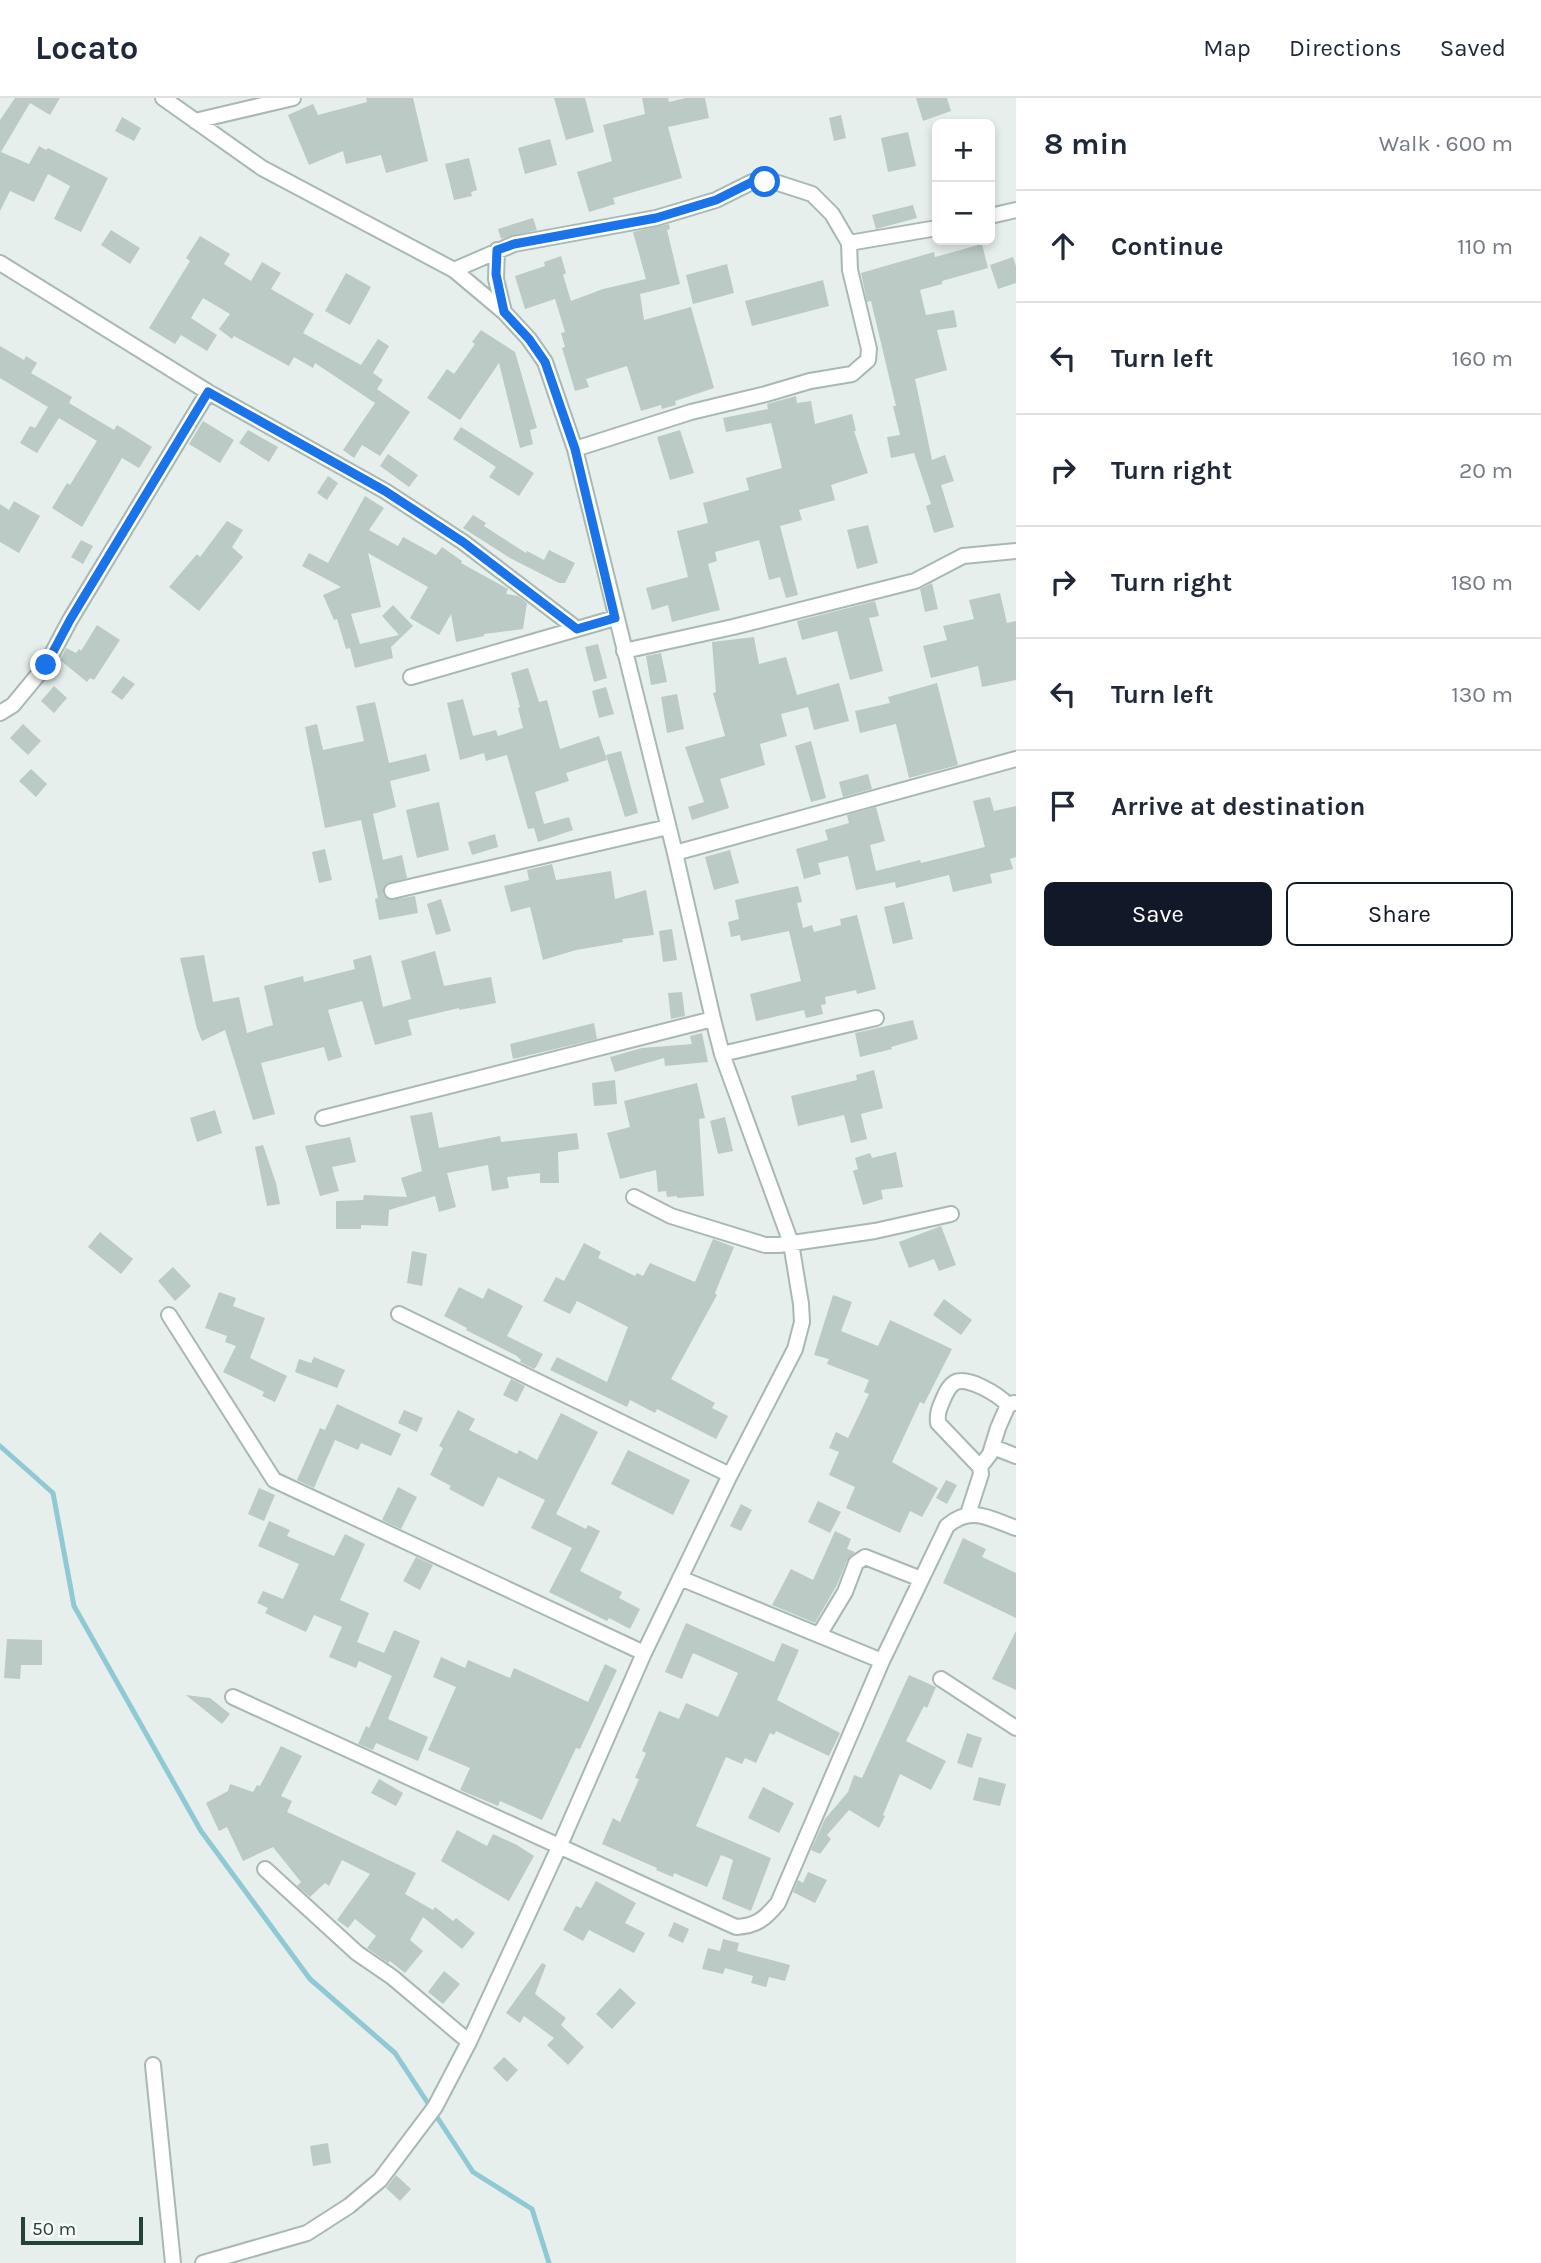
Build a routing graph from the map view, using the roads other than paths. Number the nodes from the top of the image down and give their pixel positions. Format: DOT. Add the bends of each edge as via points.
graph roads {
  1 [pos="163,98"];
  2 [pos="293,98"];
  3 [pos="195,121"];
  4 [pos="1016,210"];
  5 [pos="995,215"];
  6 [pos="932,229"];
  7 [pos="849,243"];
  8 [pos="497,250"];
  9 [pos="0,263"];
  10 [pos="454,270"];
  11 [pos="504,312"];
  12 [pos="208,392"];
  13 [pos="575,449"];
  14 [pos="1016,551"];
  15 [pos="615,618"];
  16 [pos="577,629"];
  17 [pos="624,651"];
  18 [pos="411,677"];
  19 [pos="0,713"];
  20 [pos="1016,759"];
  21 [pos="668,827"];
  22 [pos="675,853"];
  23 [pos="392,891"];
  24 [pos="876,1018"];
  25 [pos="713,1019"];
  26 [pos="722,1054"];
  27 [pos="323,1118"];
  28 [pos="634,1197"];
  29 [pos="951,1214"];
  30 [pos="791,1243"];
  31 [pos="400,1314"];
  32 [pos="169,1315"];
  33 [pos="1012,1403"];
  34 [pos="993,1447"];
  35 [pos="1016,1456"];
  36 [pos="980,1467"];
  37 [pos="730,1475"];
  38 [pos="968,1514"];
  39 [pos="1016,1528"];
  40 [pos="680,1578"];
  41 [pos="921,1579"];
  42 [pos="819,1635"];
  43 [pos="644,1653"];
  44 [pos="882,1661"];
  45 [pos="941,1679"];
  46 [pos="233,1697"];
  47 [pos="1016,1728"];
  48 [pos="560,1845"];
  49 [pos="265,1869"];
  50 [pos="469,2042"];
  51 [pos="153,2065"];
  52 [pos="173,2263"];
  53 [pos="203,2263"];
  1 -- 3 [label="street"];
  2 -- 3 [label="street"];
  3 -- 10 [label="street" via="262,168"];
  4 -- 5 [label="street"];
  6 -- 7 [label="street"];
  7 -- 8 [label="street" via="832,214 812,194 752,182 716,200 656,218"];
  7 -- 13 [label="street" via="850,270 869,349 862,368 691,412"];
  8 -- 10 [label="street"];
  8 -- 11 [label="street" via="496,274"];
  9 -- 12 [label="street"];
  10 -- 11 [label="street"];
  11 -- 13 [label="street" via="545,362"];
  12 -- 16 [label="street" via="385,491 463,542"];
  12 -- 19 [label="street" via="46,665 13,705"];
  13 -- 15 [label="street"];
  14 -- 17 [label="street" via="963,556 915,581"];
  15 -- 16 [label="street"];
  15 -- 17 [label="street"];
  16 -- 18 [label="street"];
  17 -- 21 [label="street"];
  20 -- 22 [label="street"];
  21 -- 22 [label="street"];
  21 -- 23 [label="street"];
  22 -- 25 [label="street"];
  24 -- 26 [label="street"];
  25 -- 26 [label="street"];
  25 -- 27 [label="street"];
  26 -- 30 [label="street"];
  28 -- 30 [label="street" via="671,1216 740,1239 765,1245"];
  29 -- 30 [label="street"];
  30 -- 37 [label="street" via="802,1322 795,1349"];
  31 -- 37 [label="street"];
  32 -- 43 [label="street" via="274,1480"];
  33 -- 34 [label="street"];
  33 -- 36 [label="street" via="958,1381 947,1391 938,1423"];
  34 -- 35 [label="street"];
  34 -- 36 [label="street"];
  36 -- 38 [label="street"];
  37 -- 40 [label="street"];
  38 -- 39 [label="street"];
  38 -- 41 [label="street" via="947,1526"];
  40 -- 42 [label="street"];
  40 -- 43 [label="street"];
  41 -- 42 [label="street" via="865,1557 856,1563"];
  41 -- 44 [label="street"];
  42 -- 44 [label="street"];
  43 -- 48 [label="street"];
  44 -- 48 [label="street" via="778,1903 752,1926 736,1927"];
  45 -- 47 [label="street"];
  46 -- 48 [label="street"];
  48 -- 50 [label="street"];
  49 -- 50 [label="street" via="357,1953"];
  50 -- 53 [label="street" via="430,2112 380,2180 349,2206 307,2233"];
  51 -- 52 [label="street"];
}
